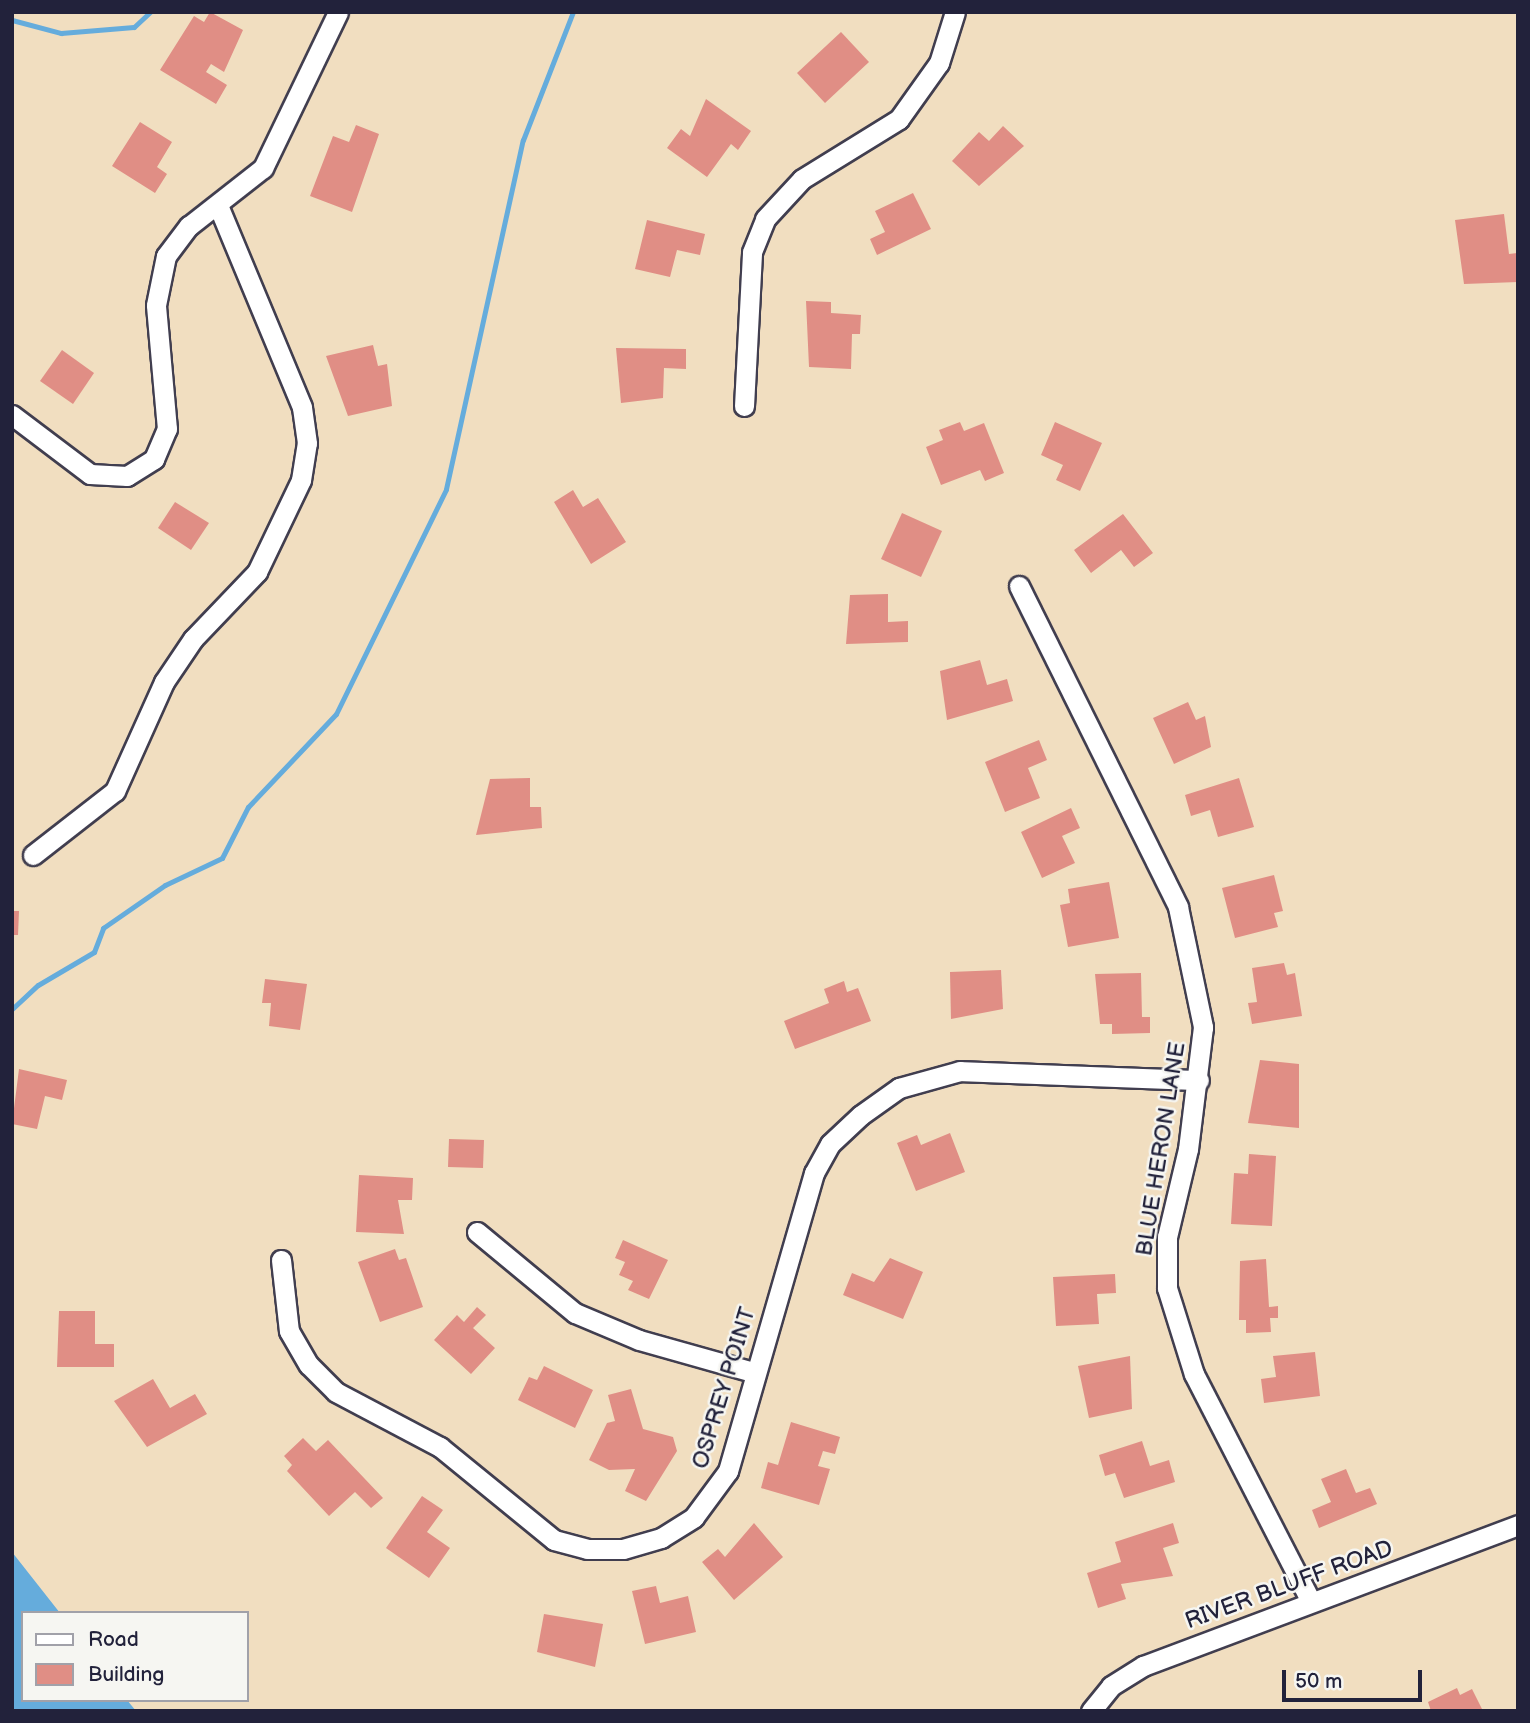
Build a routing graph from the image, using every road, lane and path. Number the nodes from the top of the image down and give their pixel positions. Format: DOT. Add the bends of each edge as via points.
graph roads {
  1 [pos="338,12"];
  2 [pos="955,12"];
  3 [pos="219,208"];
  4 [pos="744,406"];
  5 [pos="12,415"];
  6 [pos="1019,586"];
  7 [pos="33,855"];
  8 [pos="1199,1080"];
  9 [pos="477,1232"];
  10 [pos="281,1260"];
  11 [pos="753,1372"];
  12 [pos="1518,1525"];
  13 [pos="1311,1602"];
  14 [pos="1091,1711"];
  1 -- 3 [label="street" via="305,71 269,160"];
  2 -- 4 [label="street" via="939,63 899,119 802,179 765,219 752,252"];
  3 -- 5 [label="street" via="189,226 160,272 156,305 167,429 154,459 127,476 90,474"];
  3 -- 7 [label="street" via="302,407 307,443 301,480 257,572 193,639 164,682 115,790"];
  6 -- 8 [label="street, BLUE HERON LANE" via="1178,907 1201,1000"];
  8 -- 11 [label="street, OSPREY POINT" via="960,1071 884,1097 830,1144 814,1172"];
  8 -- 13 [label="street, BLUE HERON LANE" via="1167,1237 1174,1323 1194,1374"];
  9 -- 11 [label="street" via="575,1313 639,1340"];
  10 -- 11 [label="street, OSPREY POINT" via="284,1316 298,1349 321,1380 440,1447 539,1531 570,1546 633,1546 694,1517 728,1471"];
  12 -- 13 [label="street, RIVER BLUFF ROAD"];
  13 -- 14 [label="street, RIVER BLUFF ROAD" via="1143,1666 1111,1686"];
}
